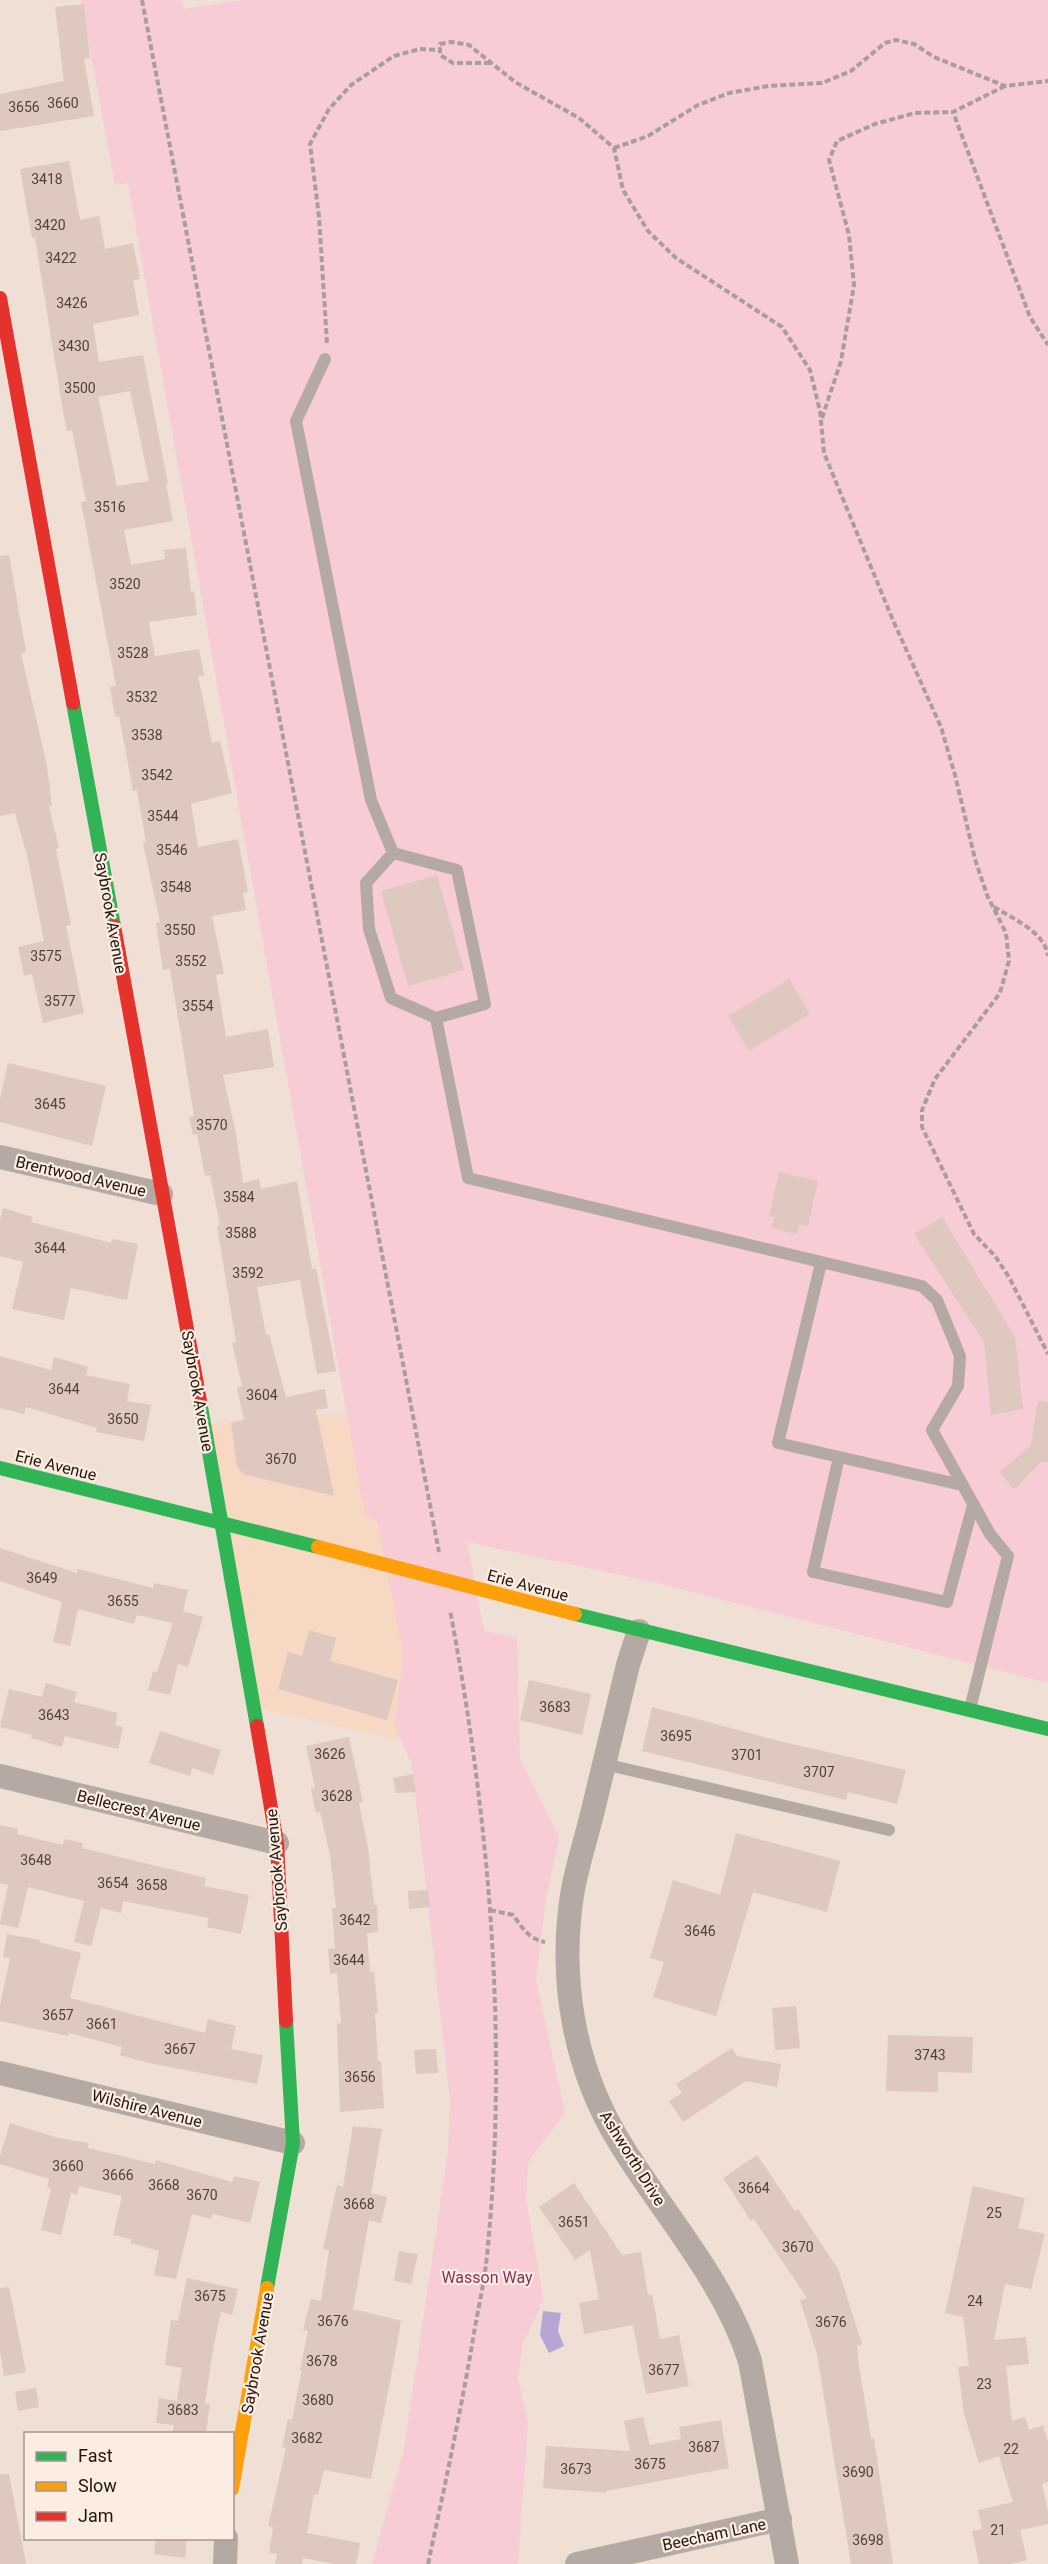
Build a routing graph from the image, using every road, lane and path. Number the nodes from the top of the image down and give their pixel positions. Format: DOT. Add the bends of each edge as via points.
graph roads {
  1 [pos="142,0"];
  2 [pos="440,50"];
  3 [pos="490,63"];
  4 [pos="1048,81"];
  5 [pos="1005,86"];
  6 [pos="953,112"];
  7 [pos="614,148"];
  8 [pos="0,298"];
  9 [pos="1048,345"];
  10 [pos="5,356"];
  11 [pos="325,359"];
  12 [pos="820,422"];
  13 [pos="393,853"];
  14 [pos="993,906"];
  15 [pos="1048,956"];
  16 [pos="435,1018"];
  17 [pos="0,1157"];
  18 [pos="161,1194"];
  19 [pos="821,1263"];
  20 [pos="1048,1354"];
  21 [pos="839,1457"];
  22 [pos="0,1468"];
  23 [pos="962,1485"];
  24 [pos="974,1505"];
  25 [pos="221,1521"];
  26 [pos="440,1557"];
  27 [pos="449,1602"];
  28 [pos="639,1631"];
  29 [pos="970,1711"];
  30 [pos="1048,1729"];
  31 [pos="604,1764"];
  32 [pos="0,1776"];
  33 [pos="889,1830"];
  34 [pos="277,1843"];
  35 [pos="490,1910"];
  36 [pos="545,1941"];
  37 [pos="0,2073"];
  38 [pos="293,2143"];
  39 [pos="234,2478"];
  40 [pos="780,2519"];
  41 [pos="226,2540"];
  42 [pos="225,2564"];
  43 [pos="428,2564"];
  44 [pos="577,2564"];
  45 [pos="787,2564"];
  1 -- 26 [label="path"];
  2 -- 3 [label="path" via="440,55 453,63"];
  2 -- 3 [label="path" via="440,44 451,42 469,45"];
  2 -- 11 [label="path" via="420,49 394,56 351,85 329,109 310,144 319,217"];
  3 -- 7 [label="path" via="515,82 579,118"];
  4 -- 5 [label="path"];
  5 -- 6 [label="path"];
  5 -- 7 [label="path" via="934,57 914,44 896,40 885,43 851,71 822,83 729,93 698,105 648,136"];
  6 -- 9 [label="path" via="1030,317"];
  6 -- 12 [label="path" via="915,113 875,124 837,141 833,150 829,160 849,235 854,285 842,361"];
  7 -- 12 [label="path" via="623,190 648,231 676,258 782,327 810,370"];
  8 -- 10 [label="street, Saybrook Avenue"];
  10 -- 18 [label="street, Saybrook Avenue"];
  11 -- 13 [label="lane" via="296,421 371,800"];
  12 -- 14 [label="path" via="824,453 941,727 975,859"];
  13 -- 16 [label="lane" via="366,883 369,928 391,998"];
  13 -- 16 [label="lane" via="457,870 485,1004"];
  14 -- 15 [label="path" via="1030,929"];
  14 -- 20 [label="path" via="1006,933 1009,961 1000,993 934,1079 922,1110 922,1127 974,1234 1010,1277"];
  16 -- 19 [label="lane" via="468,1178"];
  17 -- 18 [label="street, Brentwood Avenue"];
  18 -- 25 [label="street, Saybrook Avenue"];
  19 -- 21 [label="lane" via="778,1443"];
  19 -- 23 [label="lane" via="921,1286 937,1300 960,1356 958,1386 932,1430"];
  21 -- 23 [label="lane"];
  21 -- 24 [label="lane" via="813,1572 947,1602"];
  22 -- 25 [label="street, Erie Avenue"];
  23 -- 24 [label="lane"];
  24 -- 29 [label="lane" via="1008,1556"];
  25 -- 28 [label="street, Erie Avenue"];
  25 -- 34 [label="street, Saybrook Avenue"];
  27 -- 35 [label="path" via="475,1770"];
  28 -- 29 [label="street, Erie Avenue"];
  28 -- 31 [label="street, Ashworth Drive"];
  29 -- 30 [label="street, Erie Avenue"];
  31 -- 33 [label="lane"];
  31 -- 40 [label="street, Ashworth Drive" via="567,1932 571,2013 580,2052 611,2127 725,2300 741,2334 750,2361"];
  32 -- 34 [label="street, Bellecrest Avenue"];
  34 -- 38 [label="street, Saybrook Avenue"];
  35 -- 36 [label="path" via="513,1915 528,1936"];
  35 -- 43 [label="path" via="497,2109 488,2247 462,2404"];
  37 -- 38 [label="street, Wilshire Avenue"];
  38 -- 39 [label="street, Saybrook Avenue"];
  40 -- 44 [label="street, Beecham Lane"];
  40 -- 45 [label="street, Ashworth Drive"];
  41 -- 42 [label="street"];
}
